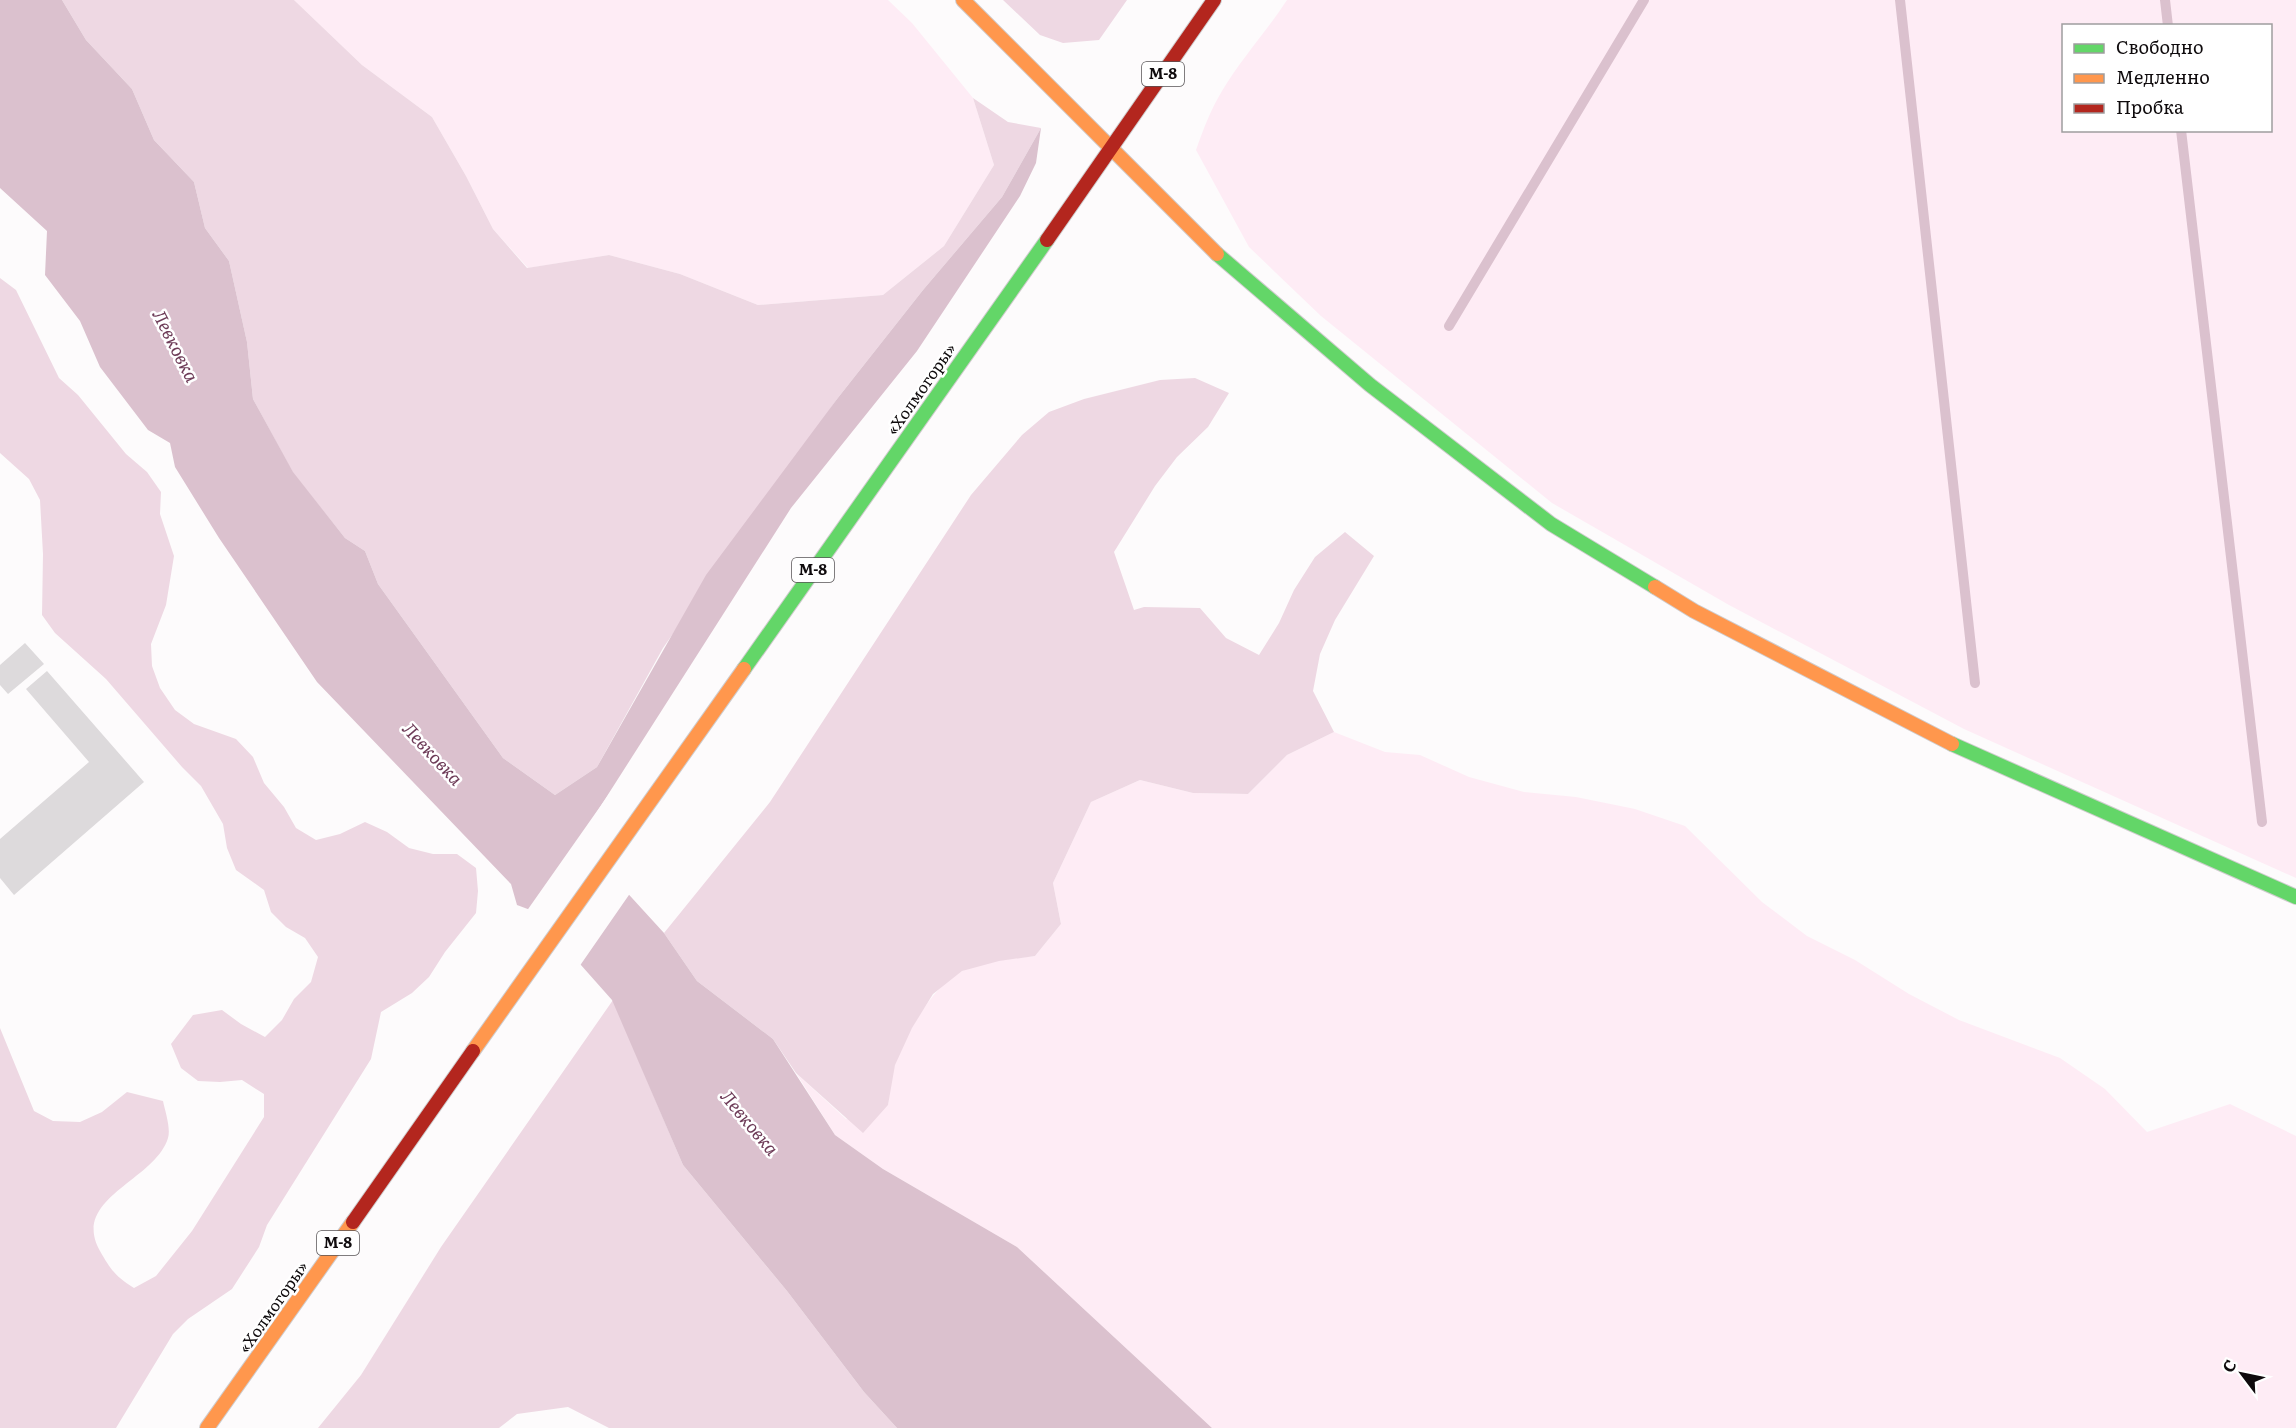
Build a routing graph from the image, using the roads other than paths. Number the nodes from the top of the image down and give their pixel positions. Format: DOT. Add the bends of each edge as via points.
graph roads {
  1 [pos="963,0"];
  2 [pos="1214,0"];
  3 [pos="1112,148"];
  4 [pos="2296,897"];
  5 [pos="207,1428"];
  1 -- 3 [label="main road"];
  2 -- 3 [label="main road, «Холмогоры» / М-8"];
  3 -- 4 [label="main road" via="1210,249 1370,385 1551,524 1694,611 1967,752"];
  3 -- 5 [label="main road, «Холмогоры» / М-8"];
}
